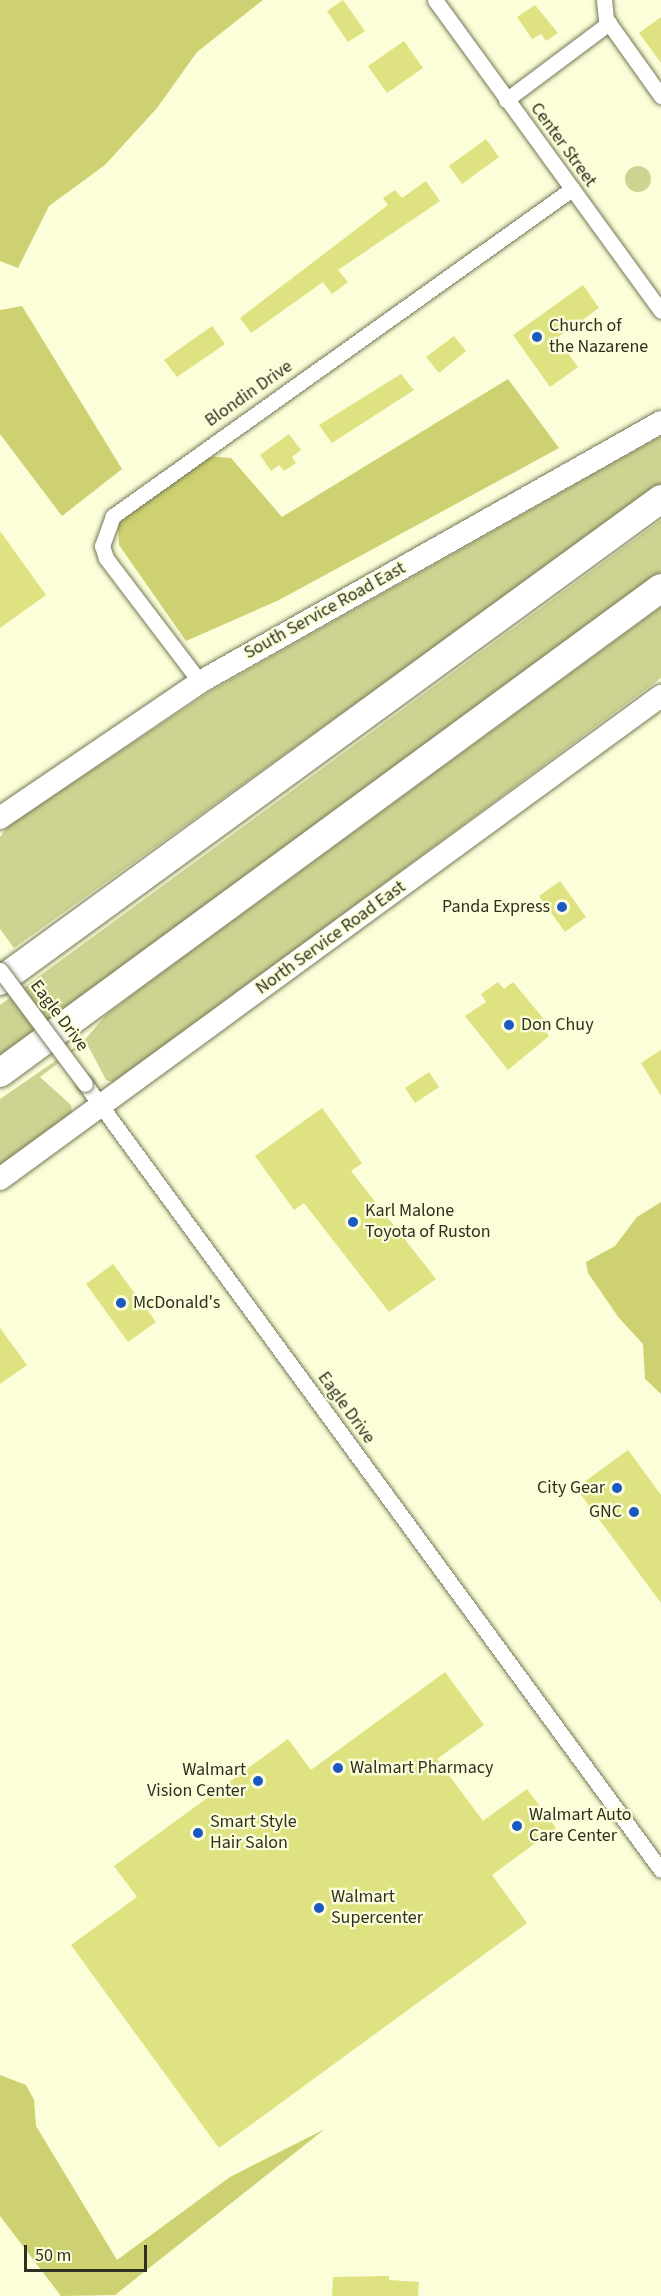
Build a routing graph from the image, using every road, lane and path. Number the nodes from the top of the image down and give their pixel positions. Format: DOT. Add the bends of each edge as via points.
graph roads {
  1 [pos="435,0"];
  2 [pos="604,0"];
  3 [pos="609,23"];
  4 [pos="661,96"];
  5 [pos="506,100"];
  6 [pos="572,189"];
  7 [pos="661,311"];
  8 [pos="661,422"];
  9 [pos="661,499"];
  10 [pos="661,588"];
  11 [pos="200,682"];
  12 [pos="661,696"];
  13 [pos="0,818"];
  14 [pos="0,970"];
  15 [pos="0,981"];
  16 [pos="0,1073"];
  17 [pos="100,1105"];
  18 [pos="0,1179"];
  19 [pos="661,1870"];
  1 -- 5 [label="street, Center Street"];
  2 -- 3 [label="street"];
  3 -- 4 [label="street"];
  3 -- 5 [label="street"];
  5 -- 6 [label="street, Center Street"];
  6 -- 7 [label="street, Center Street"];
  6 -- 11 [label="street, Blondin Drive" via="113,516 102,546 106,558"];
  8 -- 11 [label="main road, South Service Road East"];
  9 -- 15 [label="highway"];
  10 -- 16 [label="highway"];
  11 -- 13 [label="main road, South Service Road East"];
  12 -- 17 [label="main road, North Service Road East"];
  14 -- 17 [label="street, Eagle Drive, bridge"];
  17 -- 18 [label="main road, North Service Road East"];
  17 -- 19 [label="street, Eagle Drive"];
}
